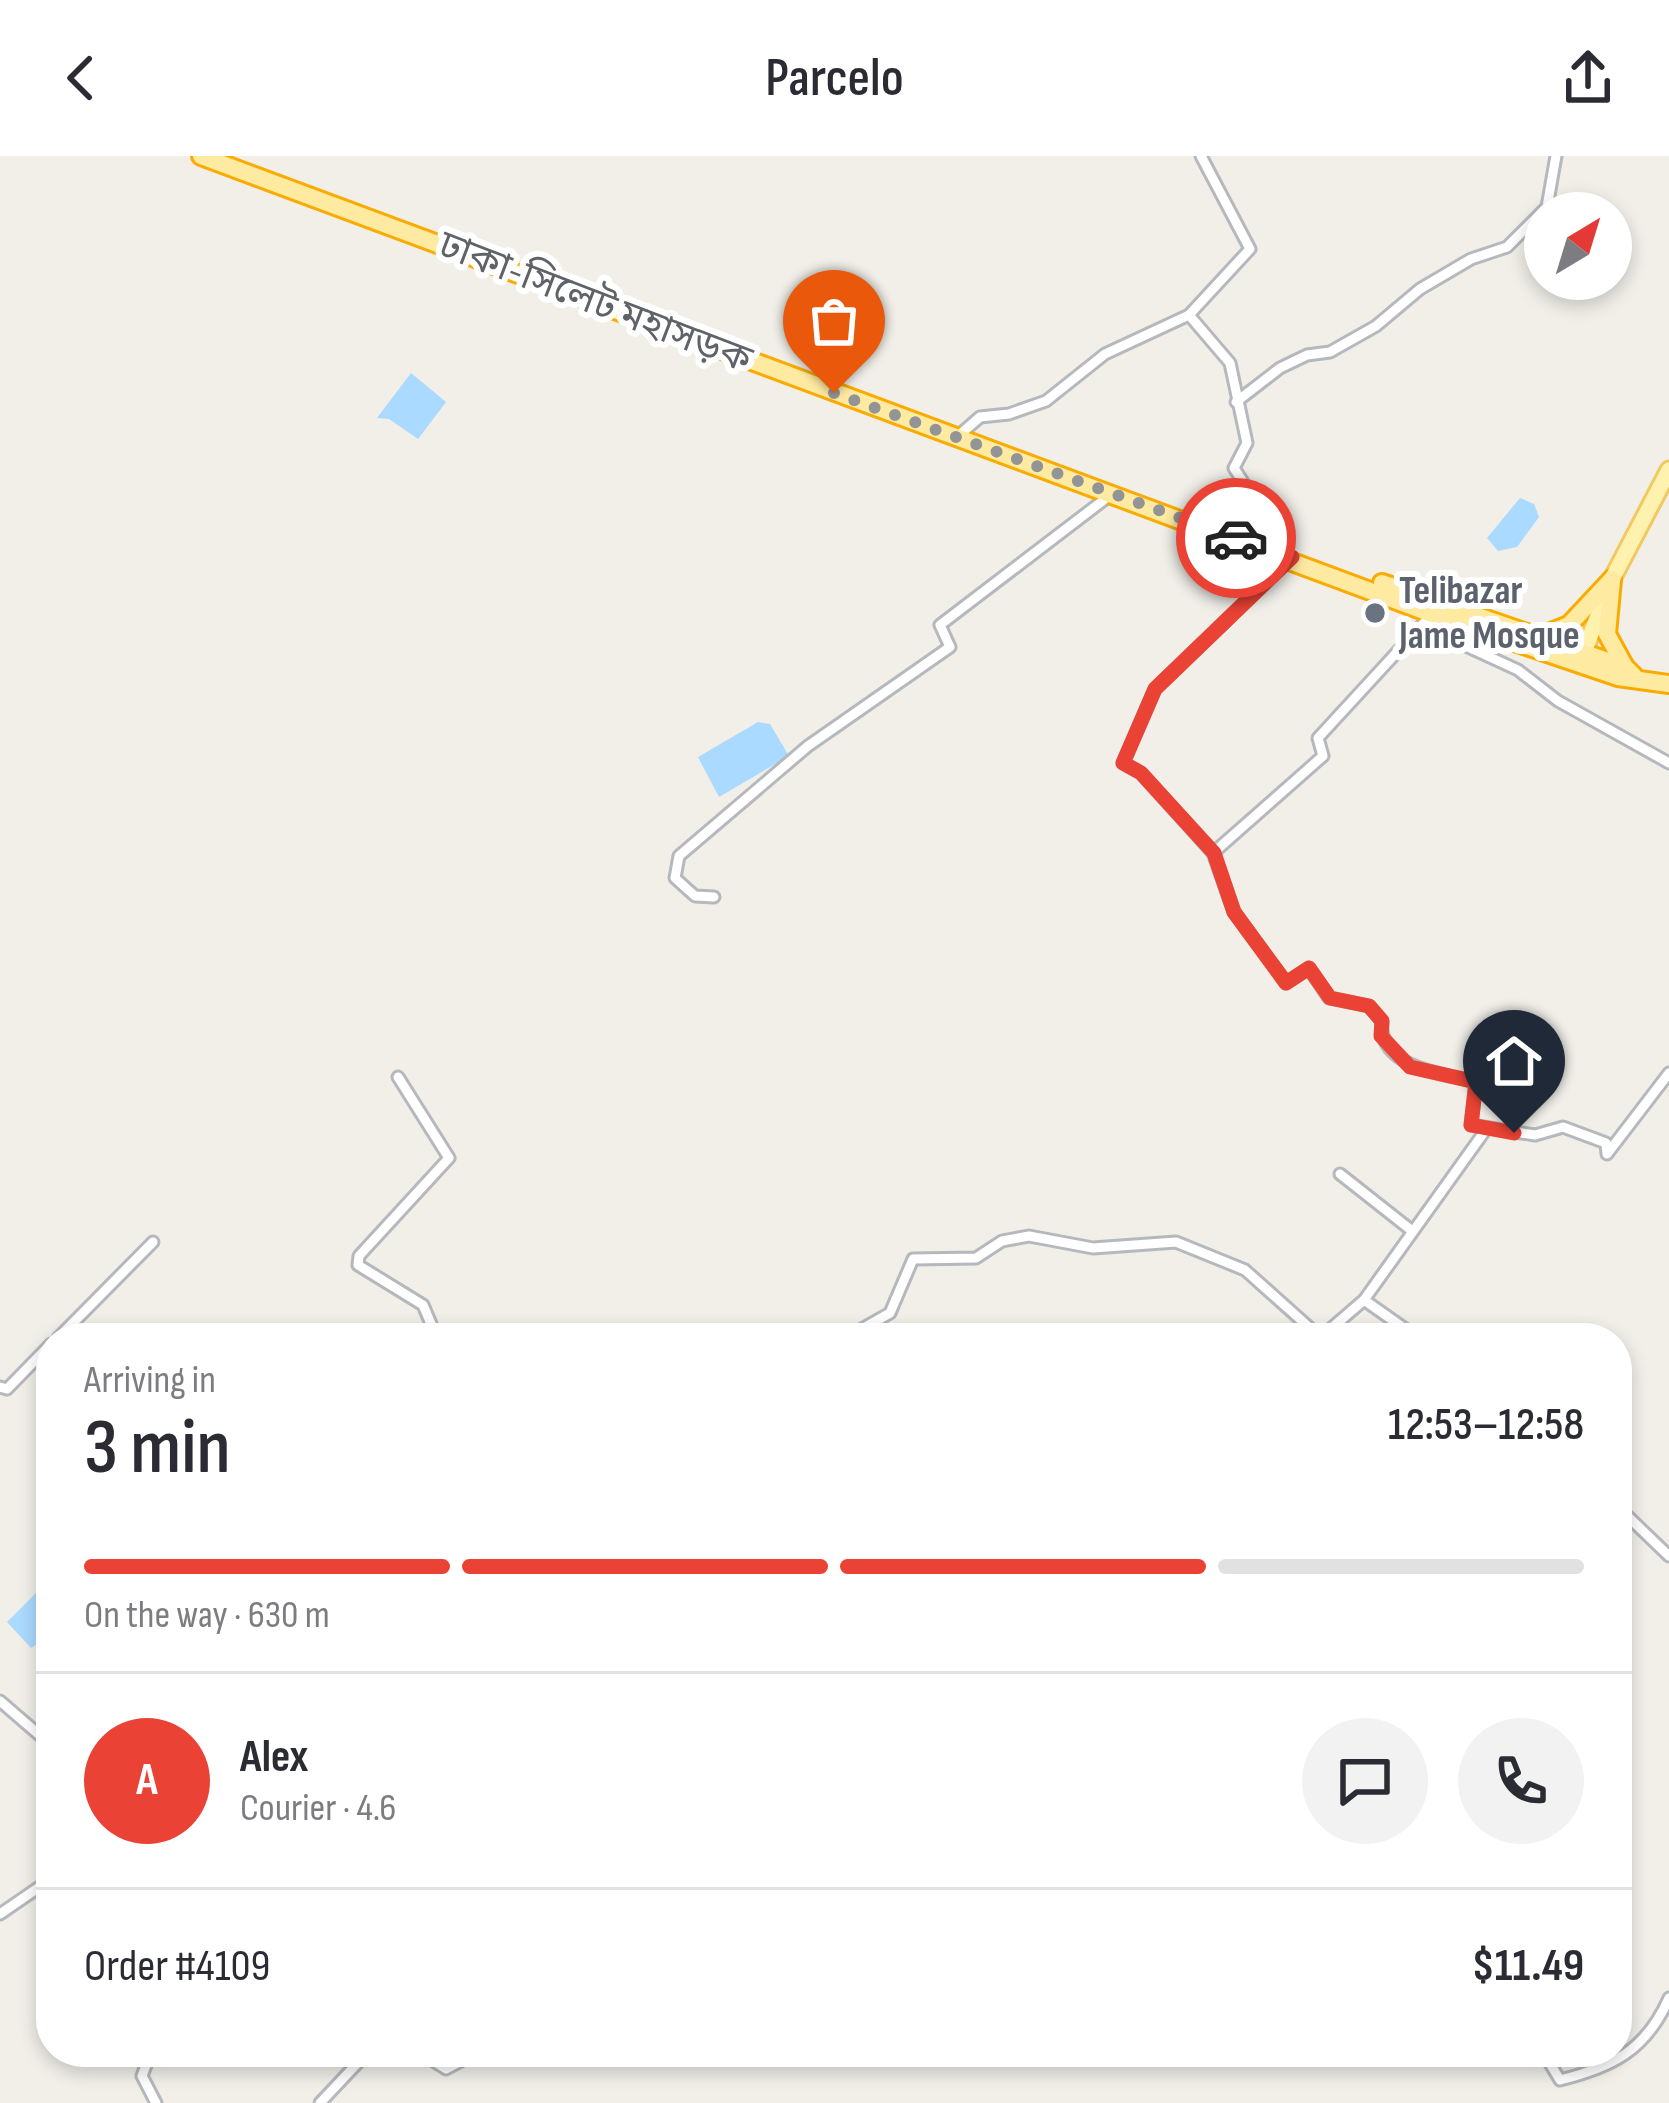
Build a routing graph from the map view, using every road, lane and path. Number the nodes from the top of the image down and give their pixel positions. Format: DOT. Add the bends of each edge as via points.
graph roads {
  1 [pos="201,156"];
  2 [pos="1202,156"];
  3 [pos="1556,156"];
  4 [pos="226,159"];
  5 [pos="1190,315"];
  6 [pos="1236,402"];
  7 [pos="957,437"];
  8 [pos="1669,470"];
  9 [pos="1108,496"];
  10 [pos="1258,545"];
  11 [pos="1292,557"];
  12 [pos="1345,578"];
  13 [pos="1609,588"];
  14 [pos="1432,614"];
  15 [pos="1537,637"];
  16 [pos="1583,660"];
  17 [pos="1629,671"];
  18 [pos="1662,682"];
  19 [pos="1669,763"];
  20 [pos="1214,853"];
  21 [pos="714,897"];
  22 [pos="1669,1073"];
  23 [pos="398,1077"];
  24 [pos="1486,1128"];
  25 [pos="1340,1174"];
  26 [pos="1411,1230"];
  27 [pos="153,1242"];
  28 [pos="1364,1300"];
  29 [pos="72,1323"];
  30 [pos="431,1323"];
  31 [pos="872,1323"];
  32 [pos="1303,1323"];
  33 [pos="1337,1323"];
  34 [pos="1397,1323"];
  35 [pos="36,1359"];
  36 [pos="0,1388"];
  37 [pos="1632,1520"];
  38 [pos="1669,1556"];
  39 [pos="0,1701"];
  40 [pos="36,1731"];
  41 [pos="36,1889"];
  42 [pos="0,1914"];
  43 [pos="1669,1998"];
  44 [pos="1632,2050"];
  45 [pos="145,2067"];
  46 [pos="354,2067"];
  47 [pos="1552,2067"];
  48 [pos="1604,2067"];
  49 [pos="156,2103"];
  50 [pos="320,2103"];
  1 -- 4 [label="highway, ঢাকা-সিলেট মহাসড়ক"];
  2 -- 5 [label="street" via="1250,249"];
  3 -- 6 [label="street" via="1547,207 1507,247 1420,289 1330,352 1280,368"];
  4 -- 7 [label="highway, ঢাকা-সিলেট মহাসড়ক"];
  5 -- 6 [label="street" via="1230,363"];
  5 -- 7 [label="street" via="1105,354 1046,401 980,417"];
  6 -- 10 [label="street" via="1247,443 1234,468 1264,514"];
  7 -- 9 [label="highway, ঢাকা-সিলেট মহাসড়ক"];
  8 -- 13 [label="main road"];
  9 -- 10 [label="highway, ঢাকা-সিলেট মহাসড়ক"];
  9 -- 21 [label="street" via="940,625 950,647 808,746 679,856 675,878 695,896"];
  10 -- 11 [label="highway, ঢাকা-সিলেট মহাসড়ক"];
  11 -- 12 [label="highway, ঢাকা-সিলেট মহাসড়ক"];
  11 -- 20 [label="street" via="1167,676 1128,741 1123,763"];
  12 -- 14 [label="highway, ঢাকা-সিলেট মহাসড়ক"];
  12 -- 15 [label="highway" via="1376,581"];
  13 -- 15 [label="highway" via="1569,625"];
  13 -- 16 [label="main road"];
  13 -- 17 [label="highway" via="1607,634"];
  14 -- 16 [label="highway, ঢাকা-সিলেট মহাসড়ক"];
  14 -- 19 [label="street" via="1431,630 1518,670"];
  14 -- 20 [label="street" via="1318,738 1323,756"];
  15 -- 16 [label="highway"];
  16 -- 17 [label="highway"];
  17 -- 18 [label="highway"];
  20 -- 24 [label="street" via="1234,912 1286,983 1309,968 1330,998 1369,1006 1382,1021 1381,1036 1410,1067 1476,1082 1471,1125"];
  22 -- 24 [label="street" via="1607,1154 1606,1143 1563,1127 1534,1135"];
  23 -- 30 [label="street" via="449,1158 358,1265 423,1305"];
  24 -- 26 [label="street"];
  25 -- 26 [label="street"];
  26 -- 28 [label="street"];
  27 -- 29 [label="street"];
  28 -- 33 [label="street"];
  28 -- 34 [label="street"];
  31 -- 32 [label="street" via="890,1313 913,1259 976,1258 1029,1236 1093,1248 1176,1242 1245,1270"];
  35 -- 36 [label="street"];
  37 -- 38 [label="street"];
  39 -- 40 [label="street"];
  41 -- 42 [label="street"];
  43 -- 44 [label="street" via="1646,2041"];
  45 -- 49 [label="street"];
  46 -- 50 [label="street"];
  47 -- 48 [label="street" via="1560,2080"];
}
